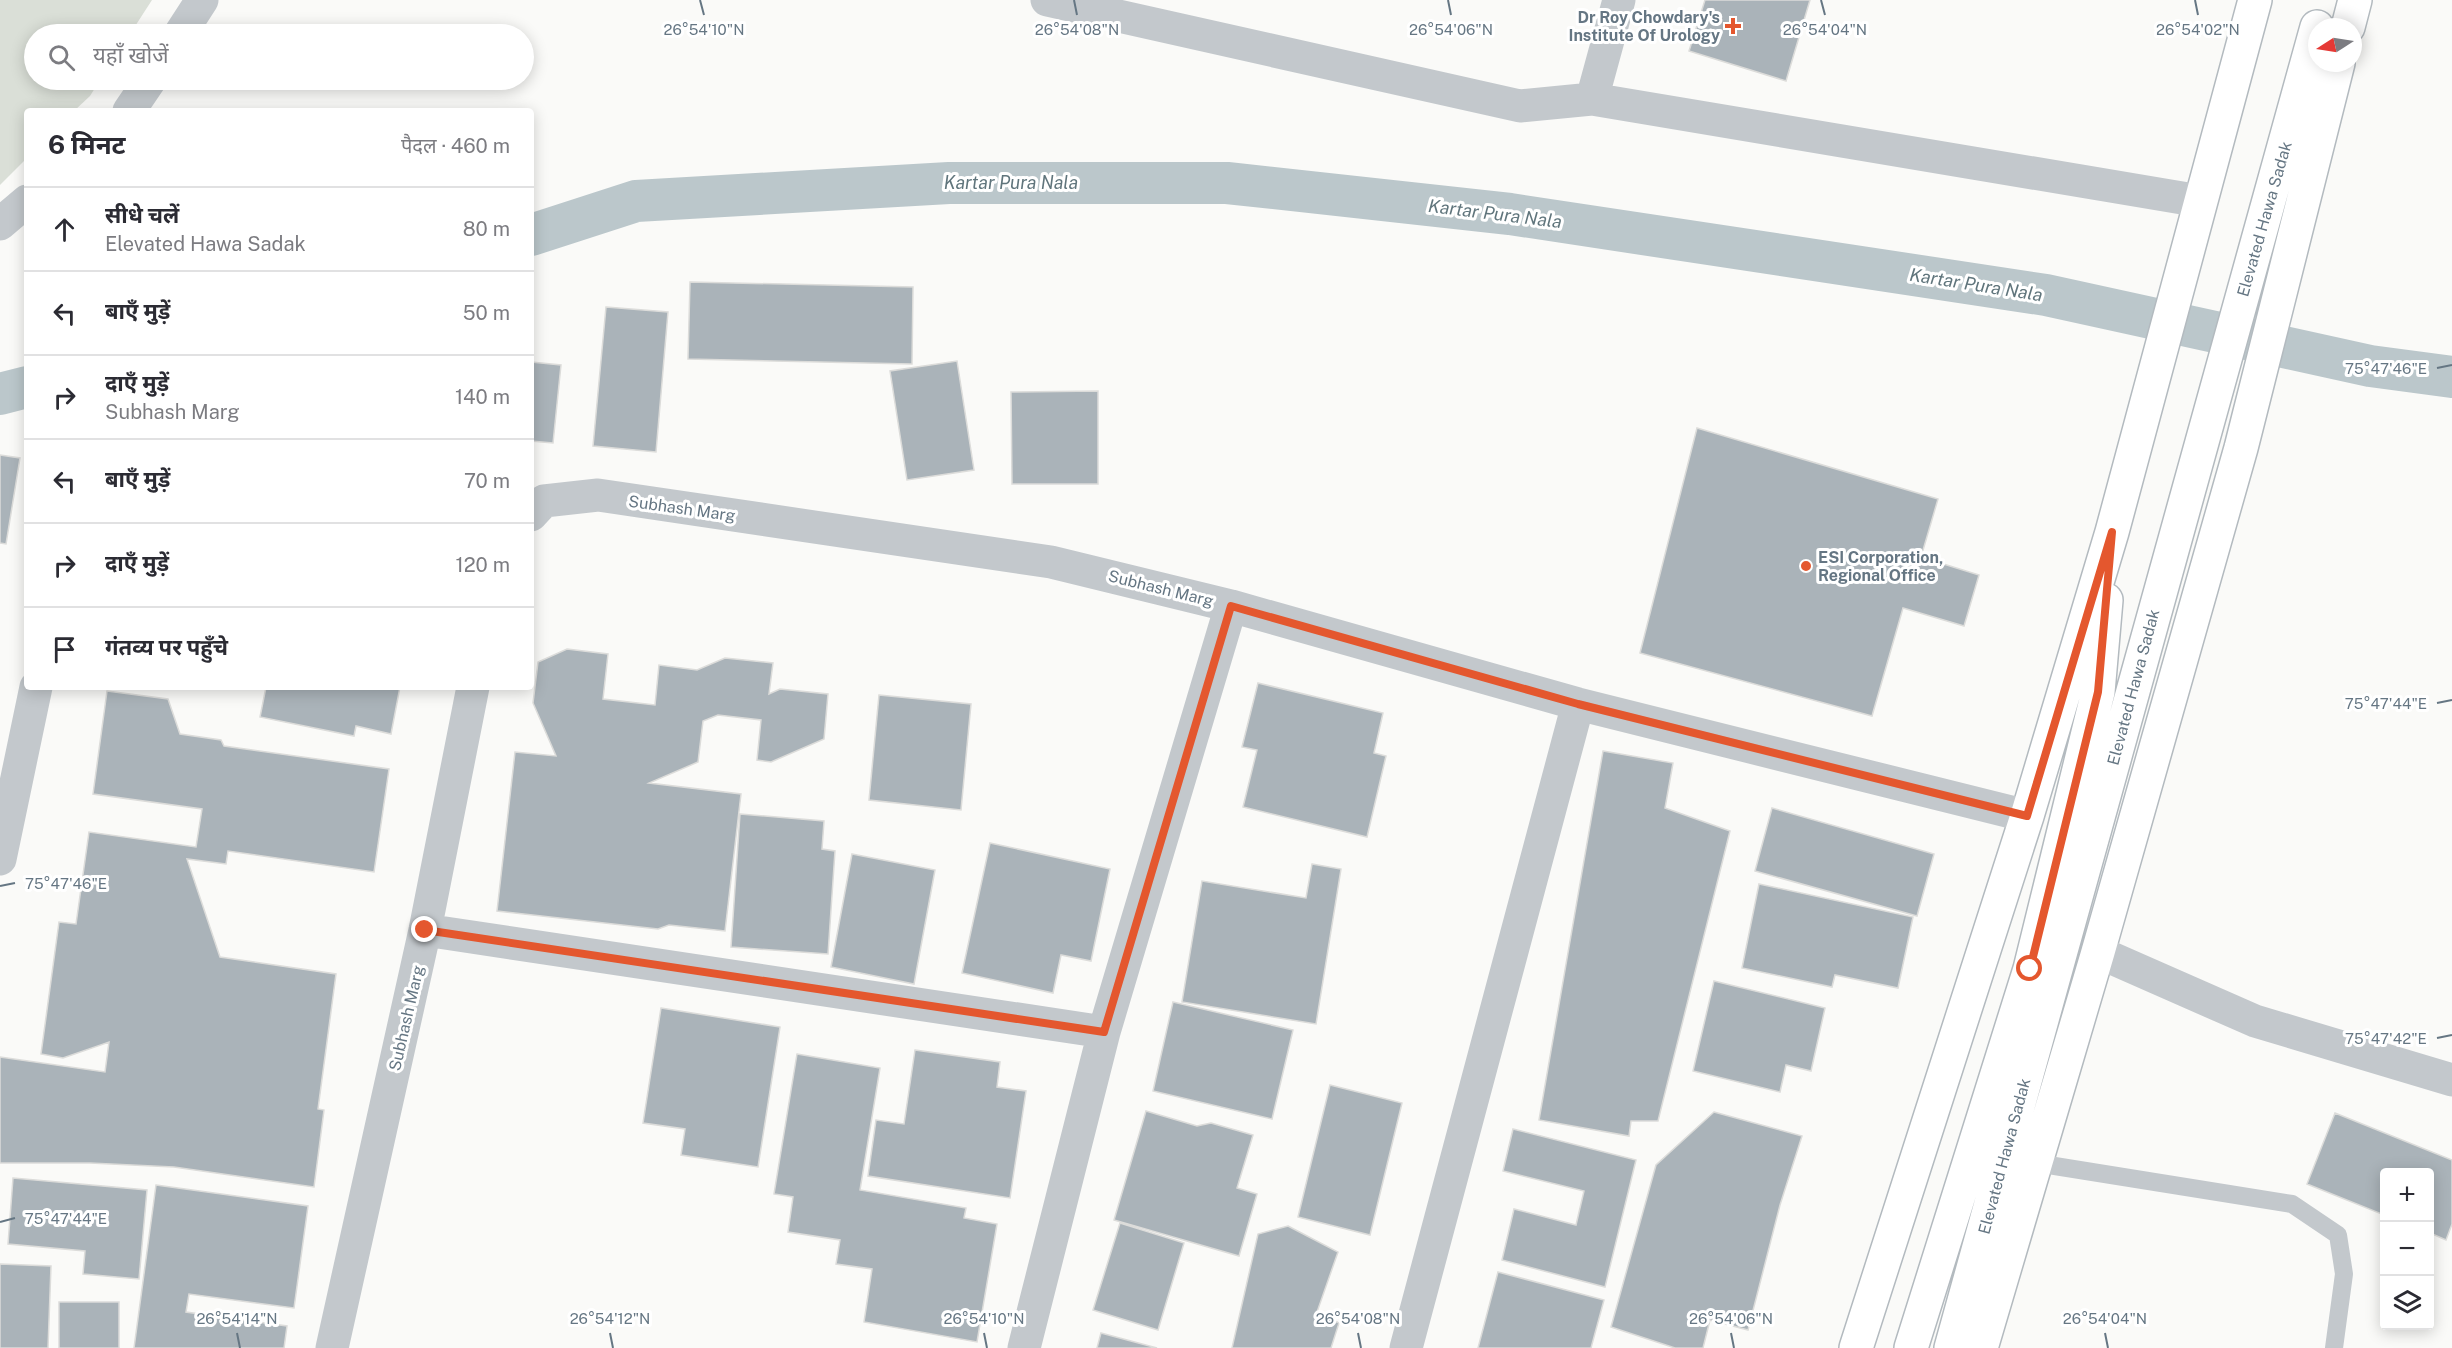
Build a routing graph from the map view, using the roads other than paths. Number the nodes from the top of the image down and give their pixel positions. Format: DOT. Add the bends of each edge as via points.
graph roads {
  1 [pos="202,0"];
  2 [pos="1047,0"];
  3 [pos="1619,0"];
  4 [pos="2255,0"];
  5 [pos="2324,0"];
  6 [pos="2355,0"];
  7 [pos="2319,18"];
  8 [pos="2350,18"];
  9 [pos="186,24"];
  10 [pos="2308,59"];
  11 [pos="2336,72"];
  12 [pos="143,90"];
  13 [pos="1592,99"];
  14 [pos="131,108"];
  15 [pos="2200,201"];
  16 [pos="24,204"];
  17 [pos="0,224"];
  18 [pos="534,512"];
  19 [pos="2112,532"];
  20 [pos="1231,606"];
  21 [pos="35,690"];
  22 [pos="472,690"];
  23 [pos="1578,704"];
  24 [pos="2027,816"];
  25 [pos="0,859"];
  26 [pos="425,930"];
  27 [pos="2098,952"];
  28 [pos="1104,1032"];
  29 [pos="2452,1080"];
  30 [pos="2036,1163"];
  31 [pos="332,1348"];
  32 [pos="1024,1348"];
  33 [pos="1406,1348"];
  34 [pos="1856,1348"];
  35 [pos="1911,1348"];
  36 [pos="1951,1348"];
  37 [pos="1981,1348"];
  38 [pos="2334,1348"];
  1 -- 9 [label="street"];
  2 -- 13 [label="street" via="1520,106"];
  3 -- 13 [label="street"];
  4 -- 15 [label="main road"];
  5 -- 7 [label="main road, Elevated Hawa Sadak"];
  6 -- 8 [label="main road"];
  10 -- 36 [label="main road, Elevated Hawa Sadak"];
  11 -- 27 [label="main road" via="2241,448"];
  12 -- 14 [label="street"];
  13 -- 15 [label="street"];
  15 -- 19 [label="main road"];
  16 -- 17 [label="street"];
  18 -- 20 [label="street, Subhash Marg" via="544,501 598,495 1051,562"];
  19 -- 24 [label="main road"];
  19 -- 35 [label="main road, Elevated Hawa Sadak" via="2098,692 2033,958"];
  20 -- 23 [label="street, Subhash Marg"];
  20 -- 28 [label="street"];
  21 -- 25 [label="street"];
  22 -- 26 [label="street, Subhash Marg"];
  23 -- 24 [label="street, Subhash Marg"];
  23 -- 33 [label="street"];
  24 -- 34 [label="main road"];
  26 -- 28 [label="street"];
  26 -- 31 [label="street, Subhash Marg"];
  27 -- 29 [label="street" via="2254,1021"];
  27 -- 30 [label="main road"];
  28 -- 32 [label="street"];
  30 -- 37 [label="main road"];
  30 -- 38 [label="lane" via="2292,1204 2338,1235 2344,1274"];
}
